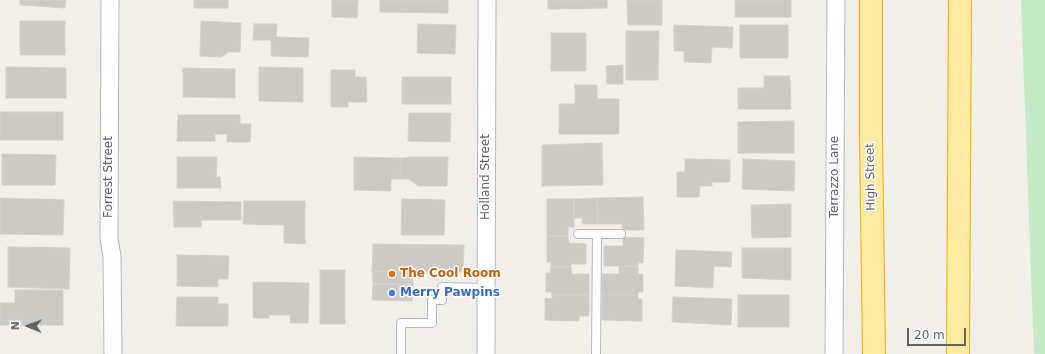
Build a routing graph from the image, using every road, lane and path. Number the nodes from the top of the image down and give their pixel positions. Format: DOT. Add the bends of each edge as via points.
graph roads {
  1 [pos="110,0"];
  2 [pos="486,0"];
  3 [pos="836,0"];
  4 [pos="871,0"];
  5 [pos="960,0"];
  6 [pos="578,234"];
  7 [pos="597,234"];
  8 [pos="621,234"];
  9 [pos="486,288"];
  10 [pos="831,350"];
  11 [pos="113,354"];
  12 [pos="401,354"];
  13 [pos="486,354"];
  14 [pos="596,354"];
  15 [pos="874,354"];
  16 [pos="958,354"];
  1 -- 11 [label="street, Forrest Street" via="109,238 112,256"];
  2 -- 9 [label="street, Holland Street"];
  3 -- 10 [label="street, Terrazzo Lane"];
  4 -- 15 [label="highway, High Street"];
  5 -- 16 [label="highway"];
  6 -- 7 [label="lane"];
  7 -- 8 [label="lane"];
  7 -- 14 [label="lane"];
  9 -- 12 [label="lane" via="442,287 442,300 432,300 432,323 401,323"];
  9 -- 13 [label="street, Holland Street"];
}
